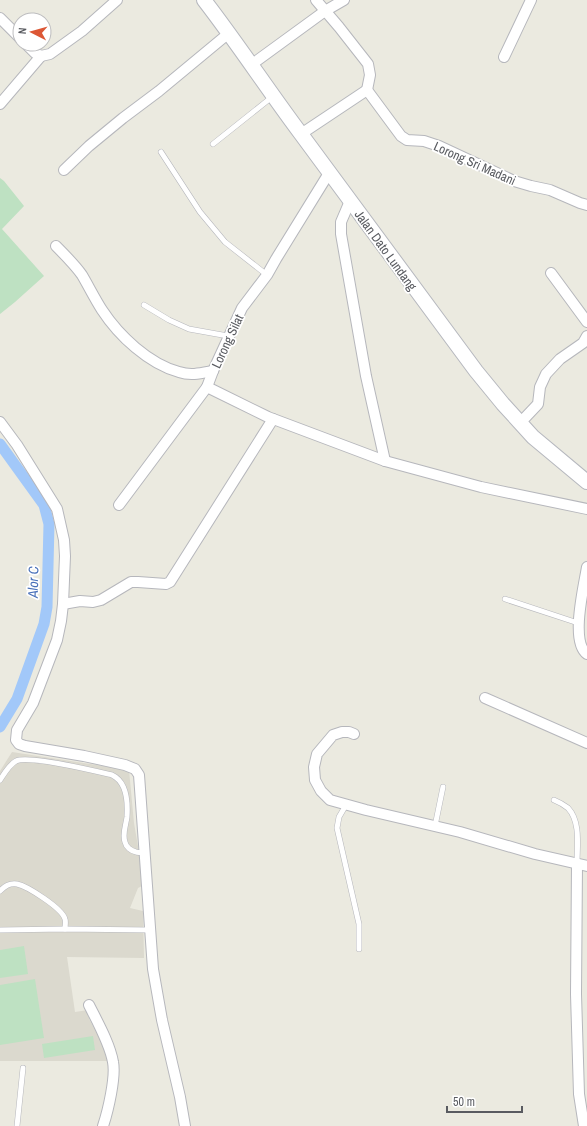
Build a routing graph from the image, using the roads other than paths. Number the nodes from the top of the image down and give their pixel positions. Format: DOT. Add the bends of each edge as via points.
graph roads {
  1 [pos="117,0"];
  2 [pos="204,0"];
  3 [pos="316,0"];
  4 [pos="344,0"];
  5 [pos="531,0"];
  6 [pos="325,11"];
  7 [pos="0,18"];
  8 [pos="12,30"];
  9 [pos="230,33"];
  10 [pos="34,52"];
  11 [pos="41,56"];
  12 [pos="504,57"];
  13 [pos="251,65"];
  14 [pos="367,90"];
  15 [pos="273,96"];
  16 [pos="0,104"];
  17 [pos="301,134"];
  18 [pos="213,144"];
  19 [pos="161,152"];
  20 [pos="64,170"];
  21 [pos="330,173"];
  22 [pos="350,201"];
  23 [pos="587,205"];
  24 [pos="56,246"];
  25 [pos="551,273"];
  26 [pos="267,275"];
  27 [pos="144,305"];
  28 [pos="587,322"];
  29 [pos="228,336"];
  30 [pos="587,336"];
  31 [pos="213,371"];
  32 [pos="207,387"];
  33 [pos="273,419"];
  34 [pos="0,422"];
  35 [pos="520,423"];
  36 [pos="384,461"];
  37 [pos="587,482"];
  38 [pos="119,505"];
  39 [pos="587,509"];
  40 [pos="587,567"];
  41 [pos="505,599"];
  42 [pos="63,604"];
  43 [pos="578,623"];
  44 [pos="587,654"];
  45 [pos="485,698"];
  46 [pos="354,734"];
  47 [pos="587,743"];
  48 [pos="0,780"];
  49 [pos="443,787"];
  50 [pos="554,800"];
  51 [pos="346,805"];
  52 [pos="435,826"];
  53 [pos="145,852"];
  54 [pos="582,865"];
  55 [pos="0,891"];
  56 [pos="65,929"];
  57 [pos="0,930"];
  58 [pos="150,930"];
  59 [pos="359,949"];
  60 [pos="576,994"];
  61 [pos="587,995"];
  62 [pos="89,1005"];
  63 [pos="23,1068"];
  64 [pos="583,1094"];
  65 [pos="17,1126"];
  66 [pos="103,1126"];
  67 [pos="185,1126"];
  68 [pos="584,1126"];
  1 -- 11 [label="street" via="82,31 50,54"];
  2 -- 9 [label="main road, Jalan Dato Lundang"];
  3 -- 6 [label="street"];
  4 -- 6 [label="street"];
  5 -- 12 [label="street"];
  6 -- 13 [label="street"];
  6 -- 14 [label="street" via="368,64 370,75"];
  7 -- 8 [label="street"];
  9 -- 13 [label="main road, Jalan Dato Lundang"];
  9 -- 20 [label="street" via="89,146"];
  10 -- 11 [label="street"];
  11 -- 16 [label="street"];
  13 -- 15 [label="main road, Jalan Dato Lundang"];
  14 -- 17 [label="street"];
  14 -- 23 [label="street, Lorong Sri Madani" via="407,140 424,141 439,146 514,181 550,190"];
  15 -- 17 [label="main road, Jalan Dato Lundang"];
  15 -- 18 [label="lane"];
  17 -- 21 [label="main road, Jalan Dato Lundang"];
  19 -- 26 [label="lane" via="200,212 225,242"];
  21 -- 22 [label="main road, Jalan Dato Lundang"];
  21 -- 26 [label="street, Lorong Silat"];
  22 -- 35 [label="main road, Jalan Dato Lundang" via="476,371"];
  22 -- 36 [label="street" via="341,222 342,234 366,376"];
  24 -- 31 [label="street" via="81,274 103,310 131,344 163,366 180,373"];
  25 -- 28 [label="street"];
  26 -- 29 [label="street, Lorong Silat" via="242,308"];
  27 -- 29 [label="lane" via="189,329"];
  29 -- 31 [label="street, Lorong Silat"];
  30 -- 35 [label="street" via="583,343 560,359 546,374 540,387 538,404"];
  31 -- 32 [label="street, Lorong Silat"];
  32 -- 33 [label="street"];
  32 -- 38 [label="street, Lorong Silat"];
  33 -- 36 [label="street"];
  33 -- 42 [label="street" via="170,582 131,582 101,600"];
  34 -- 42 [label="street" via="57,509 64,540"];
  35 -- 37 [label="main road, Jalan Dato Lundang" via="538,442"];
  36 -- 39 [label="street" via="481,487"];
  40 -- 43 [label="street"];
  41 -- 43 [label="lane"];
  42 -- 53 [label="street" via="57,640 33,703 17,730 16,740 25,746 84,756 135,769 139,775"];
  43 -- 44 [label="street" via="580,641"];
  45 -- 47 [label="street"];
  46 -- 51 [label="street" via="342,732 334,735 317,754 314,767 315,780 321,792 330,800"];
  48 -- 53 [label="lane" via="7,769 20,760 45,761 117,777 126,794 124,842 136,852"];
  49 -- 52 [label="lane"];
  50 -- 54 [label="lane" via="567,807 574,817"];
  51 -- 52 [label="street"];
  51 -- 59 [label="lane" via="339,817 337,828 359,924"];
  52 -- 54 [label="street"];
  53 -- 58 [label="street"];
  54 -- 60 [label="street"];
  55 -- 56 [label="lane" via="6,885 16,884 45,898 64,916"];
  56 -- 57 [label="lane"];
  56 -- 58 [label="lane"];
  58 -- 67 [label="street" via="153,969 162,1020"];
  60 -- 61 [label="street"];
  60 -- 64 [label="street"];
  62 -- 66 [label="street" via="113,1062 113,1080"];
  63 -- 65 [label="lane"];
  64 -- 68 [label="street"];
}
